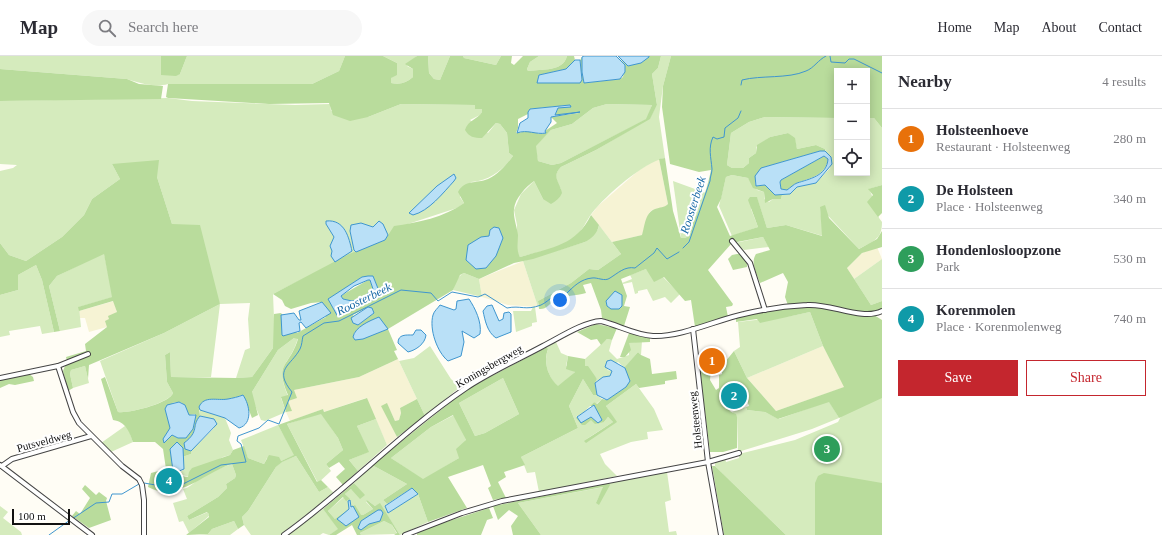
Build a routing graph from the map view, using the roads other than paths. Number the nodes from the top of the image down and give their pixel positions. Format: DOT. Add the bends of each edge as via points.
graph roads {
  1 [pos="732,241"];
  2 [pos="765,310"];
  3 [pos="882,311"];
  4 [pos="693,329"];
  5 [pos="88,354"];
  6 [pos="58,366"];
  7 [pos="0,378"];
  8 [pos="91,436"];
  9 [pos="740,453"];
  10 [pos="708,462"];
  11 [pos="1,465"];
  12 [pos="92,535"];
  13 [pos="144,535"];
  14 [pos="284,535"];
  15 [pos="405,535"];
  16 [pos="721,535"];
  1 -- 2 [label="street" via="750,263"];
  2 -- 3 [label="street" via="812,304 868,314"];
  2 -- 4 [label="street"];
  4 -- 10 [label="street, Holsteenweg"];
  4 -- 14 [label="street, Koningsbergweg" via="653,336 594,321 557,339 466,388 392,445 333,498"];
  5 -- 6 [label="street"];
  6 -- 7 [label="street"];
  6 -- 8 [label="street" via="76,418"];
  8 -- 11 [label="street, Putsveldweg" via="12,459"];
  8 -- 13 [label="street" via="139,479 144,500"];
  9 -- 10 [label="street"];
  10 -- 15 [label="street, Holsteenweg" via="502,501"];
  10 -- 16 [label="street"];
  11 -- 12 [label="street"];
}
